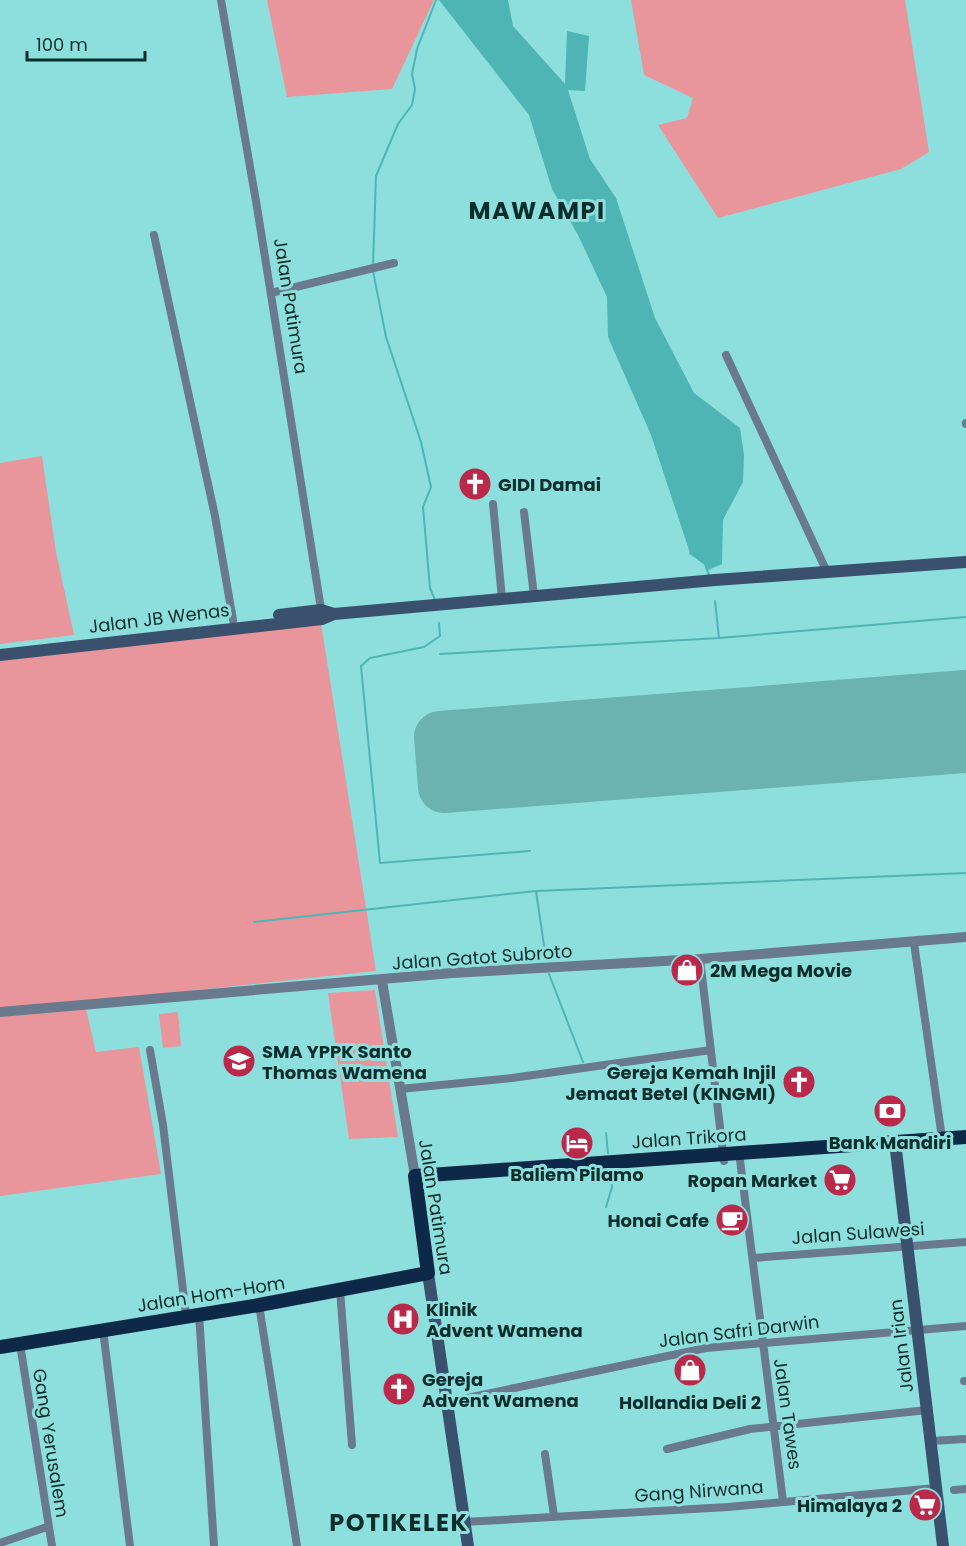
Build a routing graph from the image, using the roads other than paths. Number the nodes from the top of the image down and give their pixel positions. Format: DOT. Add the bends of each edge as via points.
graph roads {
  1 [pos="220,0"];
  2 [pos="154,235"];
  3 [pos="394,263"];
  4 [pos="271,293"];
  5 [pos="726,355"];
  6 [pos="493,504"];
  7 [pos="524,512"];
  8 [pos="966,562"];
  9 [pos="827,572"];
  10 [pos="534,596"];
  11 [pos="502,600"];
  12 [pos="326,614"];
  13 [pos="233,620"];
  14 [pos="67,643"];
  15 [pos="0,647"];
  16 [pos="0,655"];
  17 [pos="966,938"];
  18 [pos="914,943"];
  19 [pos="700,959"];
  20 [pos="382,981"];
  21 [pos="0,1012"];
  22 [pos="150,1050"];
  23 [pos="711,1050"];
  24 [pos="400,1089"];
  25 [pos="966,1137"];
  26 [pos="942,1138"];
  27 [pos="896,1145"];
  28 [pos="966,1145"];
  29 [pos="740,1156"];
  30 [pos="724,1157"];
  31 [pos="415,1180"];
  32 [pos="966,1242"];
  33 [pos="908,1245"];
  34 [pos="753,1258"];
  35 [pos="428,1273"];
  36 [pos="340,1290"];
  37 [pos="259,1305"];
  38 [pos="193,1314"];
  39 [pos="966,1326"];
  40 [pos="918,1329"];
  41 [pos="103,1330"];
  42 [pos="762,1341"];
  43 [pos="20,1344"];
  44 [pos="0,1347"];
  45 [pos="448,1402"];
  46 [pos="927,1410"];
  47 [pos="773,1427"];
  48 [pos="966,1439"];
  49 [pos="931,1442"];
  50 [pos="352,1445"];
  51 [pos="667,1449"];
  52 [pos="545,1454"];
  53 [pos="936,1488"];
  54 [pos="966,1489"];
  55 [pos="954,1490"];
  56 [pos="783,1501"];
  57 [pos="554,1516"];
  58 [pos="464,1522"];
  59 [pos="47,1527"];
  60 [pos="0,1543"];
  61 [pos="52,1546"];
  62 [pos="130,1546"];
  63 [pos="214,1546"];
  64 [pos="297,1546"];
  65 [pos="468,1546"];
  66 [pos="943,1546"];
  1 -- 4 [label="street, Jalan Patimura"];
  2 -- 13 [label="street"];
  3 -- 4 [label="street"];
  4 -- 12 [label="street, Jalan Patimura"];
  5 -- 9 [label="street"];
  6 -- 11 [label="street"];
  7 -- 10 [label="street"];
  8 -- 9 [label="main road"];
  9 -- 10 [label="main road"];
  10 -- 11 [label="main road"];
  11 -- 12 [label="main road"];
  12 -- 13 [label="main road, Jalan JB Wenas"];
  12 -- 14 [label="main road, Jalan JB Wenas"];
  13 -- 14 [label="main road, Jalan JB Wenas"];
  14 -- 15 [label="main road, Jalan JB Wenas"];
  14 -- 16 [label="main road, Jalan JB Wenas"];
  17 -- 18 [label="street, Jalan Gatot Subroto"];
  18 -- 19 [label="street, Jalan Gatot Subroto"];
  18 -- 26 [label="street"];
  19 -- 20 [label="street, Jalan Gatot Subroto" via="452,973"];
  19 -- 23 [label="street"];
  20 -- 21 [label="street, Jalan Gatot Subroto"];
  20 -- 24 [label="street, Jalan Patimura"];
  22 -- 38 [label="street"];
  23 -- 24 [label="street" via="512,1078"];
  23 -- 30 [label="street"];
  24 -- 31 [label="street, Jalan Patimura"];
  25 -- 26 [label="highway, Jalan Trikora"];
  26 -- 27 [label="highway, Jalan Trikora"];
  27 -- 28 [label="highway, Jalan Trikora"];
  27 -- 29 [label="highway, Jalan Trikora"];
  27 -- 33 [label="main road, Jalan Irian"];
  29 -- 30 [label="highway, Jalan Trikora"];
  29 -- 34 [label="street, Jalan Tawes"];
  30 -- 31 [label="highway, Jalan Trikora"];
  31 -- 35 [label="highway, Jalan Patimura"];
  32 -- 33 [label="street, Jalan Sulawesi"];
  33 -- 34 [label="street, Jalan Sulawesi"];
  33 -- 40 [label="main road, Jalan Irian"];
  34 -- 42 [label="street, Jalan Tawes"];
  35 -- 36 [label="highway, Jalan Hom-Hom"];
  35 -- 45 [label="main road, Jalan Patimura"];
  36 -- 37 [label="highway, Jalan Hom-Hom"];
  36 -- 50 [label="street"];
  37 -- 38 [label="highway, Jalan Hom-Hom"];
  37 -- 64 [label="street"];
  38 -- 41 [label="highway, Jalan Hom-Hom"];
  38 -- 63 [label="street"];
  39 -- 40 [label="street, Jalan Safri Darwin"];
  40 -- 42 [label="street, Jalan Safri Darwin"];
  40 -- 46 [label="main road, Jalan Irian"];
  41 -- 43 [label="highway, Jalan Hom-Hom"];
  41 -- 62 [label="street"];
  42 -- 45 [label="street, Jalan Safri Darwin" via="690,1350"];
  42 -- 47 [label="street, Jalan Tawes"];
  43 -- 44 [label="highway, Jalan Hom-Hom"];
  43 -- 59 [label="street, Gang Yerusalem"];
  45 -- 58 [label="main road, Jalan Patimura"];
  46 -- 47 [label="street"];
  46 -- 49 [label="main road, Jalan Irian"];
  47 -- 51 [label="street"];
  47 -- 56 [label="street, Jalan Tawes"];
  48 -- 49 [label="street"];
  49 -- 53 [label="main road, Jalan Irian"];
  52 -- 57 [label="street"];
  53 -- 56 [label="street, Gang Nirwana"];
  53 -- 66 [label="main road, Jalan Irian"];
  54 -- 55 [label="street"];
  56 -- 57 [label="street, Gang Nirwana"];
  57 -- 58 [label="street, Gang Nirwana"];
  58 -- 65 [label="main road, Jalan Patimura"];
  59 -- 60 [label="street"];
  59 -- 61 [label="street, Gang Yerusalem"];
}
